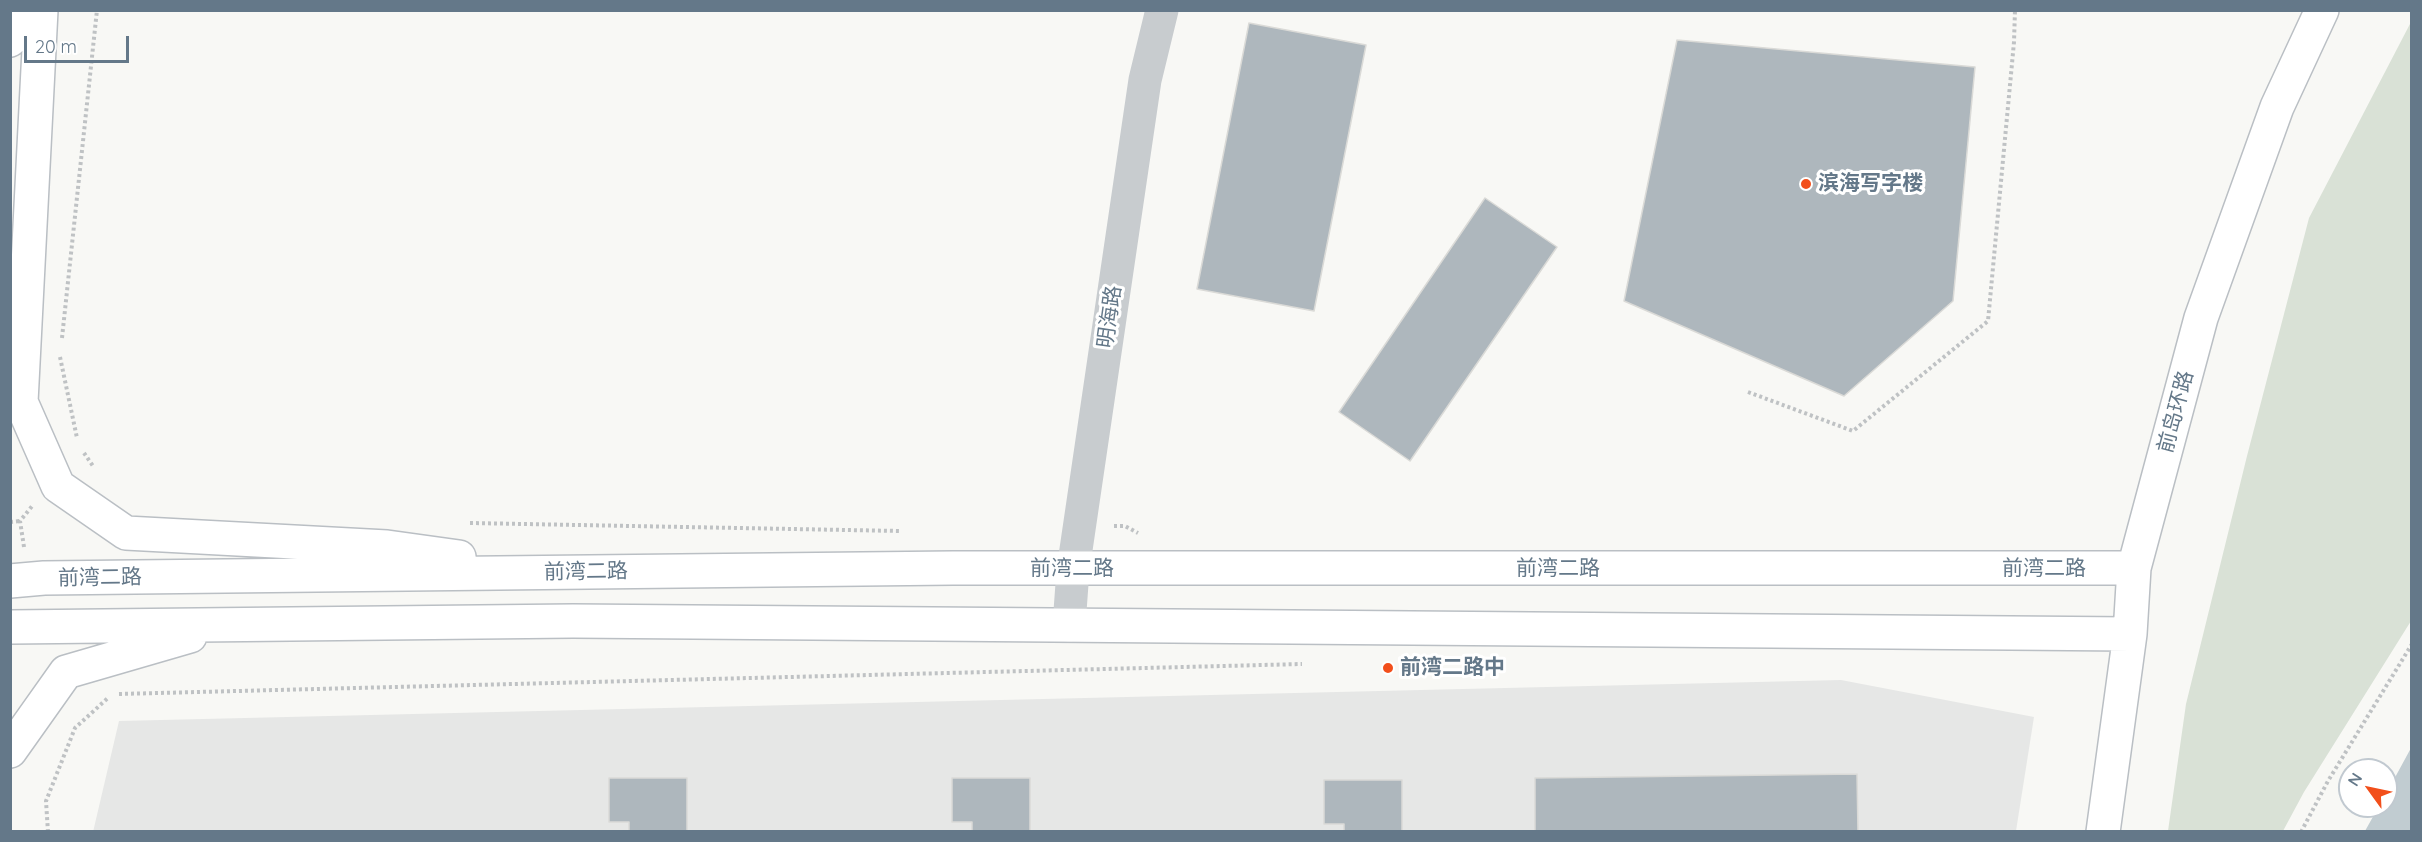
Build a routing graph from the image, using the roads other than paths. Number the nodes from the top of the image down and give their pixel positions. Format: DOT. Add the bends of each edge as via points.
graph roads {
  1 [pos="14,10"];
  2 [pos="41,10"];
  3 [pos="1162,10"];
  4 [pos="2322,10"];
  5 [pos="10,40"];
  6 [pos="2134,568"];
  7 [pos="1073,570"];
  8 [pos="571,573"];
  9 [pos="10,581"];
  10 [pos="227,625"];
  11 [pos="1069,625"];
  12 [pos="10,627"];
  13 [pos="2130,634"];
  14 [pos="10,752"];
  15 [pos="2103,831"];
  1 -- 5 [label="street"];
  2 -- 8 [label="street" via="21,402 58,486 126,533 387,547"];
  3 -- 7 [label="street, 明海路" via="1145,80"];
  4 -- 6 [label="street, 前岛环路" via="2277,107 2201,318"];
  6 -- 7 [label="street, 前湾二路"];
  6 -- 13 [label="street, 前岛环路"];
  7 -- 8 [label="street, 前湾二路"];
  7 -- 11 [label="street, 明海路"];
  8 -- 9 [label="street, 前湾二路"];
  10 -- 11 [label="street" via="585,621"];
  10 -- 12 [label="street"];
  10 -- 14 [label="street" via="66,672"];
  11 -- 13 [label="street"];
  13 -- 15 [label="street, 前岛环路"];
}
